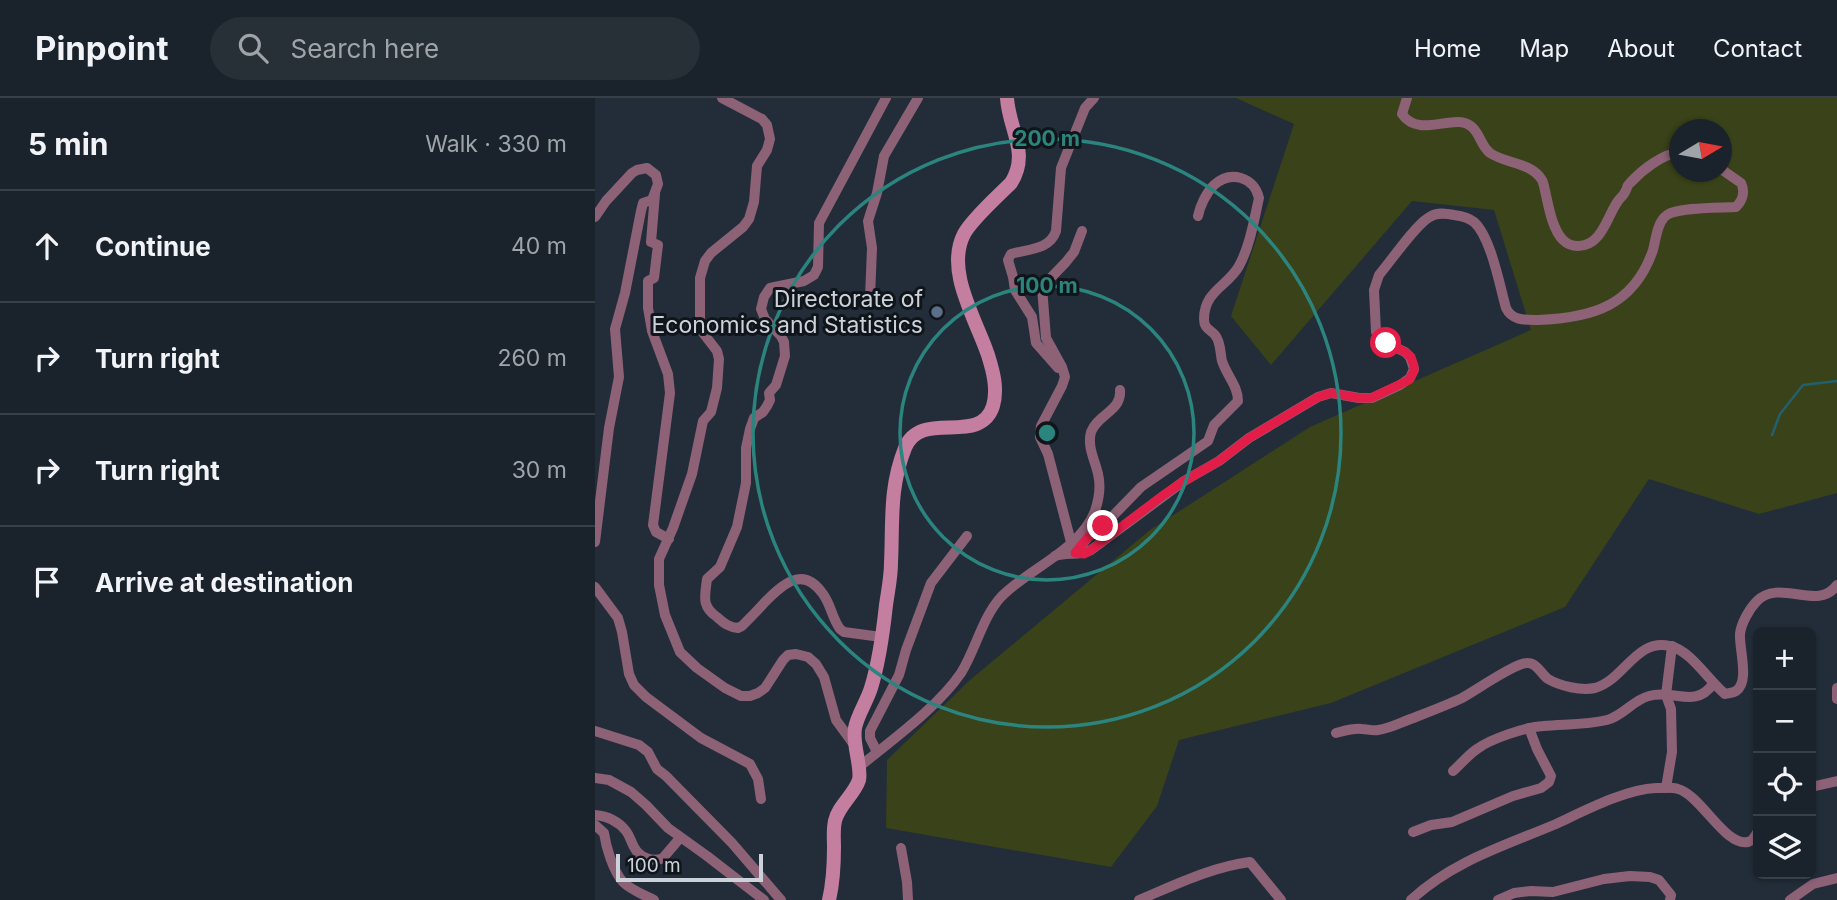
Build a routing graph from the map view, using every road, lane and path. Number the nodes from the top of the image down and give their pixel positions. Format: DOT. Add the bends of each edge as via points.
graph roads {
  1 [pos="722,98"];
  2 [pos="886,98"];
  3 [pos="918,98"];
  4 [pos="1007,98"];
  5 [pos="1094,98"];
  6 [pos="1407,98"];
  7 [pos="1669,154"];
  8 [pos="1732,177"];
  9 [pos="655,191"];
  10 [pos="1198,216"];
  11 [pos="595,217"];
  12 [pos="1082,231"];
  13 [pos="870,297"];
  14 [pos="1065,377"];
  15 [pos="1120,390"];
  16 [pos="967,536"];
  17 [pos="669,538"];
  18 [pos="595,542"];
  19 [pos="1071,542"];
  20 [pos="1075,553"];
  21 [pos="1055,556"];
  22 [pos="1837,584"];
  23 [pos="595,587"];
  24 [pos="881,637"];
  25 [pos="1672,646"];
  26 [pos="1713,684"];
  27 [pos="1837,688"];
  28 [pos="1666,695"];
  29 [pos="1837,699"];
  30 [pos="1529,728"];
  31 [pos="595,731"];
  32 [pos="1336,733"];
  33 [pos="855,746"];
  34 [pos="877,752"];
  35 [pos="859,767"];
  36 [pos="1453,771"];
  37 [pos="595,778"];
  38 [pos="1837,781"];
  39 [pos="1816,786"];
  40 [pos="1666,789"];
  41 [pos="761,799"];
  42 [pos="595,815"];
  43 [pos="595,825"];
  44 [pos="1413,832"];
  45 [pos="680,838"];
  46 [pos="1753,839"];
  47 [pos="901,848"];
  48 [pos="1837,878"];
  49 [pos="1418,897"];
  50 [pos="654,900"];
  51 [pos="764,900"];
  52 [pos="781,900"];
  53 [pos="829,900"];
  54 [pos="908,900"];
  55 [pos="1139,900"];
  56 [pos="1280,900"];
  57 [pos="1498,900"];
  58 [pos="1670,900"];
  59 [pos="1790,900"];
  1 -- 17 [label="street" via="762,119 770,139 757,166 749,219 705,261 700,278 700,329 717,352 717,388"];
  2 -- 24 [label="street" via="819,223 816,272 810,279 770,288 764,297 762,314 781,336 785,356 767,406 750,429 737,527 720,568 707,579 705,597 708,612 738,628 781,585 804,580 825,596 840,629"];
  3 -- 13 [label="street" via="884,156 868,221"];
  4 -- 24 [label="street" via="1020,163 1011,183 965,232 957,256 961,284 995,382 993,407 980,423 929,428 912,436 906,445 894,487 890,577"];
  5 -- 14 [label="street" via="1085,108 1061,168 1053,239 1011,254 1008,260 1015,290 1032,317 1036,343"];
  6 -- 7 [label="street" via="1402,114 1408,121 1469,124 1490,153 1533,171 1542,180 1557,232 1574,246 1587,245 1598,236 1631,182"];
  8 -- 20 [label="street" via="1743,191 1736,207 1676,211 1666,216 1636,283 1611,304 1578,317 1524,320 1511,316 1479,228 1458,215 1427,219 1375,285 1376,332 1381,341 1411,357 1411,378 1371,398 1331,393 1318,397 1162,496 1091,550"];
  9 -- 11 [label="street" via="656,175 647,168 637,170"];
  9 -- 17 [label="street" via="650,242 658,245 654,278 648,281 648,308 670,393 653,525 656,532"];
  9 -- 18 [label="street" via="652,200 643,203 615,329 619,377"];
  10 -- 20 [label="street" via="1214,185 1230,177 1248,180 1259,194 1240,264 1211,296 1204,319 1206,329 1216,337 1238,401 1214,425 1208,441 1142,487"];
  12 -- 14 [label="street" via="1074,252 1042,287 1046,338"];
  14 -- 19 [label="street" via="1039,432"];
  15 -- 19 [label="street" via="1118,403 1091,433 1099,495 1088,524"];
  16 -- 34 [label="street" via="931,583 899,675 870,731"];
  17 -- 33 [label="street" via="659,559 659,585 680,652 741,696 765,688 788,656 808,657 824,677 836,720"];
  19 -- 21 [label="street"];
  20 -- 21 [label="street"];
  21 -- 34 [label="street" via="1000,598 959,675"];
  22 -- 26 [label="street" via="1824,596 1783,591 1758,600 1740,632 1742,682 1737,691 1725,694"];
  23 -- 41 [label="street" via="618,618 629,674 638,691 701,738 750,764"];
  24 -- 33 [label="street" via="868,699 855,727"];
  25 -- 26 [label="street" via="1689,655"];
  25 -- 28 [label="street"];
  25 -- 32 [label="street" via="1656,645 1639,653 1611,681 1593,688 1571,687 1527,663 1388,728"];
  26 -- 28 [label="street" via="1700,697"];
  27 -- 29 [label="street"];
  28 -- 30 [label="street" via="1647,696 1603,721"];
  28 -- 40 [label="street" via="1671,709 1672,752"];
  30 -- 36 [label="street" via="1478,748"];
  30 -- 44 [label="street" via="1551,776 1549,782 1452,822"];
  31 -- 52 [label="street" via="644,748 657,769 732,843"];
  33 -- 35 [label="street"];
  34 -- 35 [label="street"];
  35 -- 53 [label="street" via="858,782 835,820"];
  37 -- 45 [label="street" via="610,780 631,792"];
  38 -- 39 [label="street"];
  40 -- 46 [label="street" via="1690,796 1734,841"];
  40 -- 49 [label="street" via="1625,795 1484,852 1455,867"];
  42 -- 45 [label="street" via="622,827 636,850 653,860 663,858"];
  43 -- 50 [label="street" via="604,833 624,882"];
  45 -- 51 [label="street"];
  47 -- 54 [label="street"];
  48 -- 59 [label="street" via="1813,884"];
  55 -- 56 [label="street" via="1229,864 1250,862"];
  57 -- 58 [label="street" via="1514,893 1553,892 1630,876 1659,880"];
}
